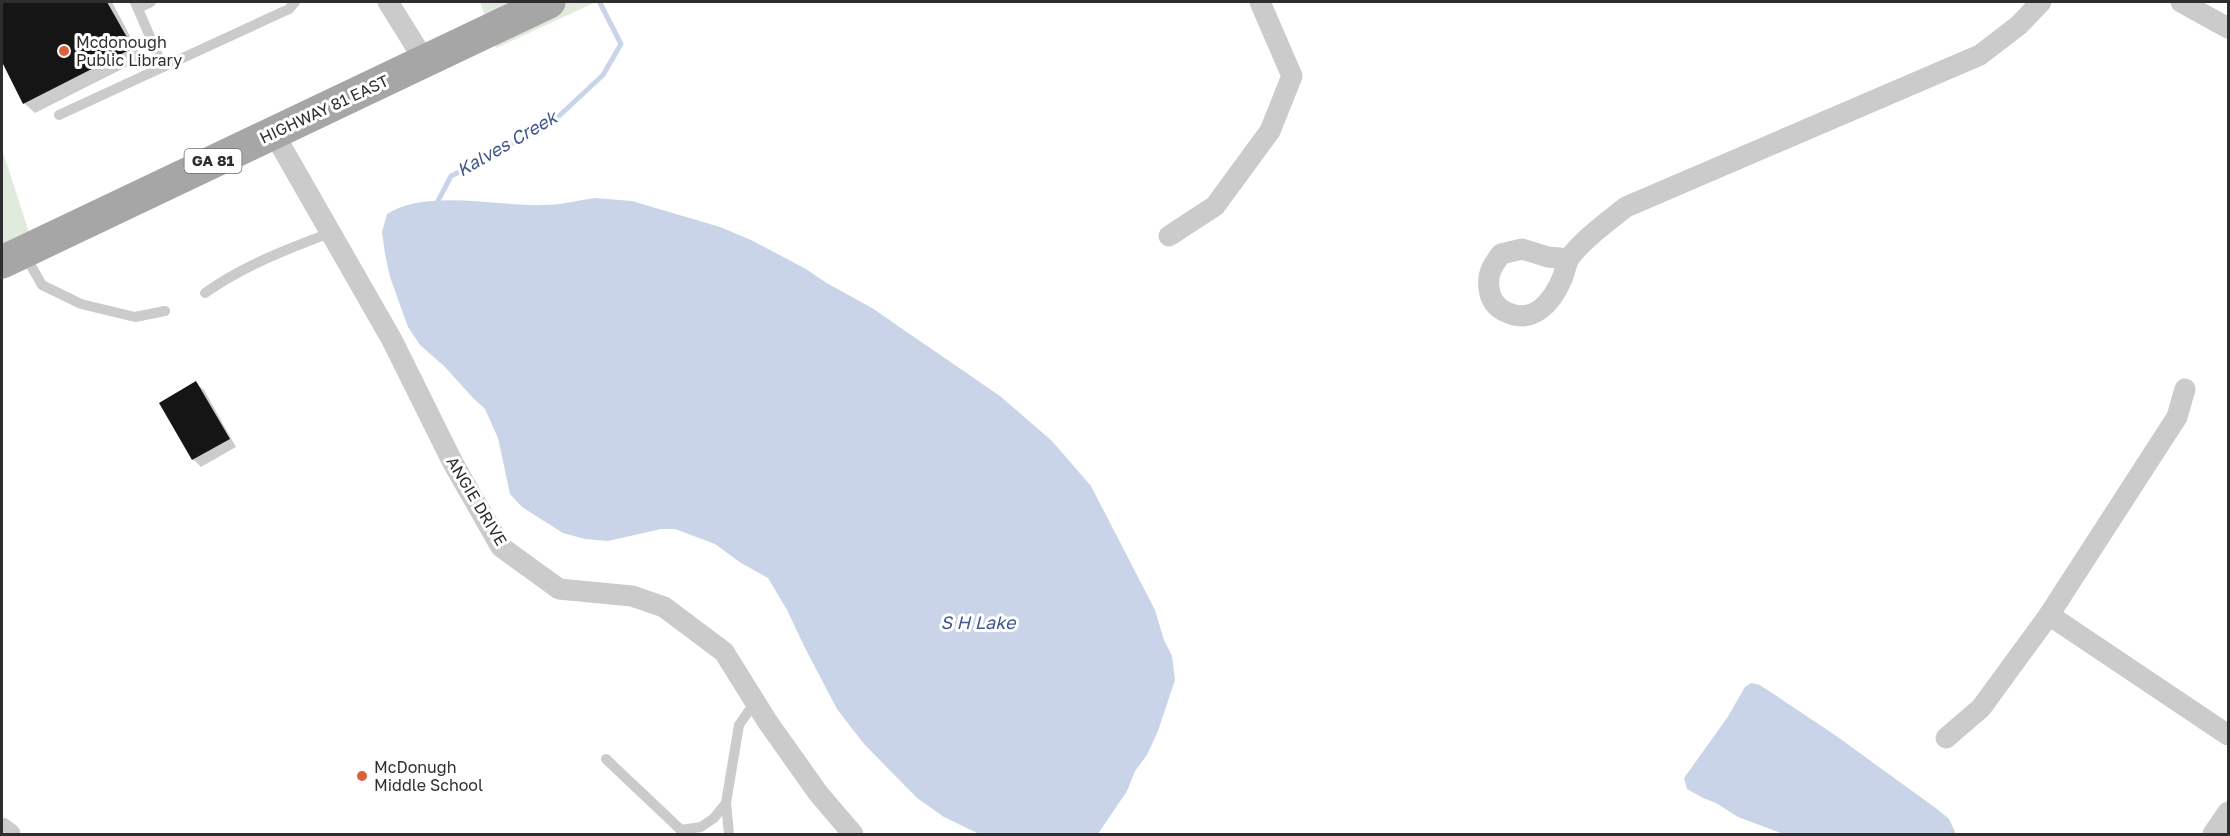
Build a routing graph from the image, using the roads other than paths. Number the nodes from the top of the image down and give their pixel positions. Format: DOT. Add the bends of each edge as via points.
graph roads {
  1 [pos="151,2"];
  2 [pos="295,2"];
  3 [pos="388,2"];
  4 [pos="549,2"];
  5 [pos="1260,2"];
  6 [pos="2041,2"];
  7 [pos="2181,2"];
  8 [pos="136,5"];
  9 [pos="2229,28"];
  10 [pos="426,63"];
  11 [pos="163,67"];
  12 [pos="59,115"];
  13 [pos="273,132"];
  14 [pos="330,233"];
  15 [pos="1169,236"];
  16 [pos="12,257"];
  17 [pos="1569,259"];
  18 [pos="205,293"];
  19 [pos="165,311"];
  20 [pos="2185,389"];
  21 [pos="2049,615"];
  22 [pos="755,702"];
  23 [pos="2229,735"];
  24 [pos="1946,738"];
  25 [pos="606,759"];
  26 [pos="726,803"];
  27 [pos="2229,812"];
  28 [pos="2,828"];
  29 [pos="10,834"];
  30 [pos="729,834"];
  31 [pos="853,834"];
  32 [pos="2213,834"];
  1 -- 8 [label="lane"];
  2 -- 11 [label="lane" via="289,9"];
  3 -- 10 [label="street"];
  4 -- 10 [label="main road, HIGHWAY 81 EAST / GA 81"];
  5 -- 15 [label="street" via="1292,76 1270,131 1215,206"];
  6 -- 17 [label="street" via="1980,55 1626,207"];
  7 -- 9 [label="street"];
  8 -- 11 [label="lane"];
  10 -- 13 [label="main road, HIGHWAY 81 EAST / GA 81"];
  11 -- 12 [label="lane"];
  13 -- 14 [label="street, ANGIE DRIVE"];
  13 -- 16 [label="main road, HIGHWAY 81 EAST / GA 81"];
  14 -- 18 [label="lane" via="264,258"];
  14 -- 22 [label="street, ANGIE DRIVE" via="392,340 453,463 501,547 559,589 632,596 664,607 724,652"];
  16 -- 19 [label="lane" via="42,285 81,304 135,317"];
  20 -- 21 [label="street" via="2177,417"];
  21 -- 23 [label="street"];
  21 -- 24 [label="street" via="1981,708"];
  22 -- 26 [label="lane" via="740,725"];
  22 -- 31 [label="street, ANGIE DRIVE" via="818,793"];
  25 -- 26 [label="lane" via="681,830 701,827"];
  26 -- 30 [label="lane"];
  27 -- 32 [label="street"];
  28 -- 29 [label="street"];
}
